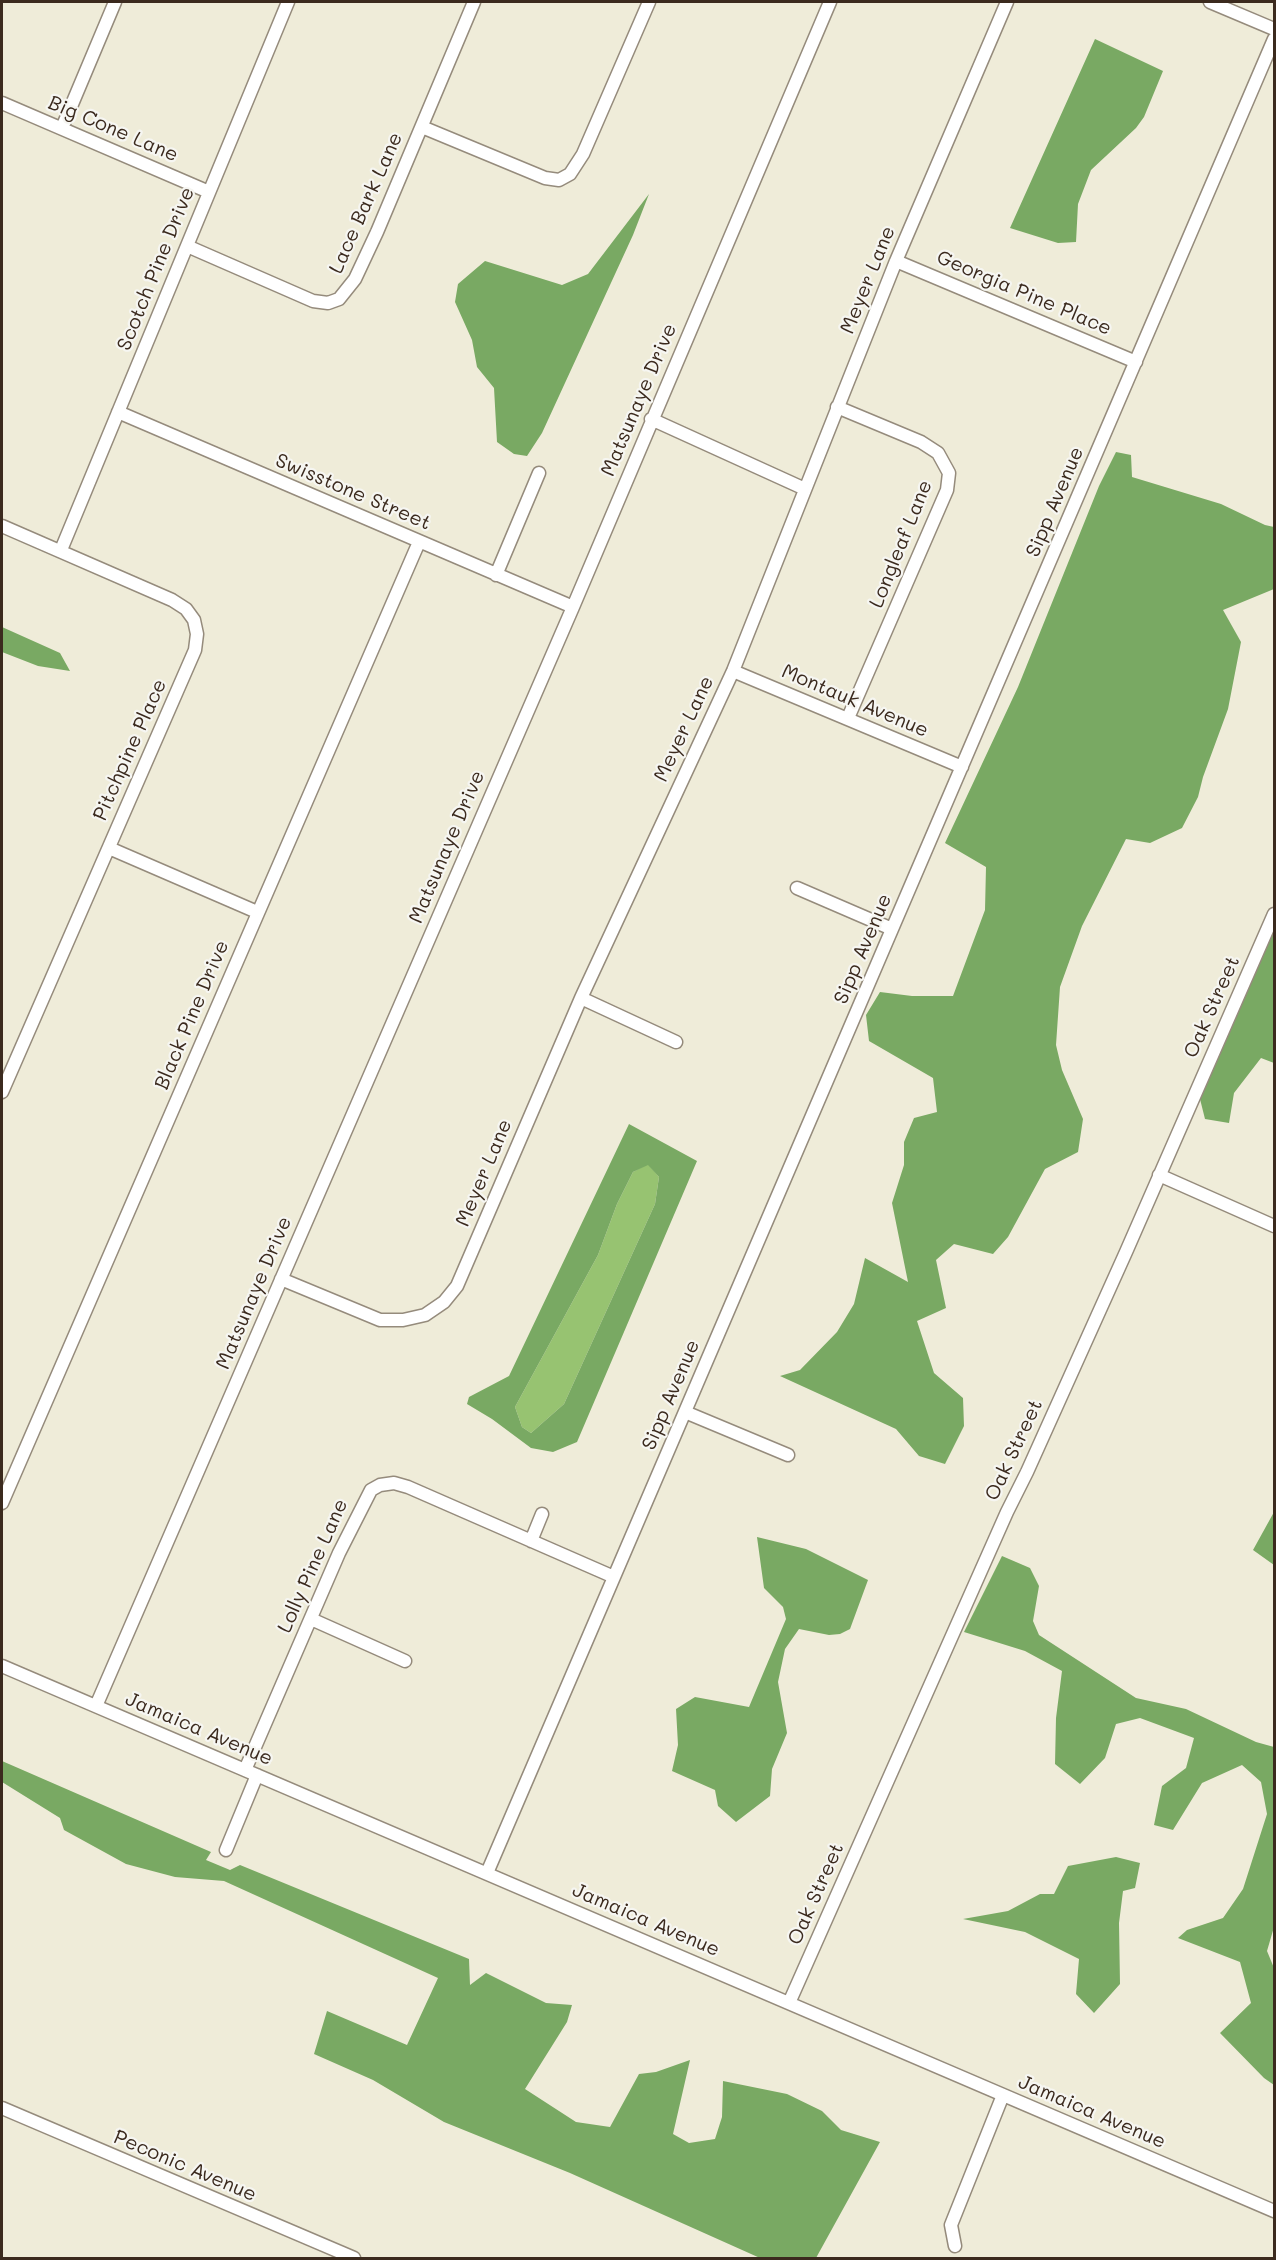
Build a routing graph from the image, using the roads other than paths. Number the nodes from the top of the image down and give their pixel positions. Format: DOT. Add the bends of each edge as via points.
graph roads {
  1 [pos="115,2"];
  2 [pos="288,2"];
  3 [pos="474,2"];
  4 [pos="649,2"];
  5 [pos="830,2"];
  6 [pos="1007,2"];
  7 [pos="1210,2"];
  8 [pos="1275,29"];
  9 [pos="1275,39"];
  10 [pos="2,103"];
  11 [pos="422,127"];
  12 [pos="62,128"];
  13 [pos="209,192"];
  14 [pos="187,246"];
  15 [pos="896,261"];
  16 [pos="1136,362"];
  17 [pos="837,407"];
  18 [pos="118,412"];
  19 [pos="651,419"];
  20 [pos="539,473"];
  21 [pos="805,489"];
  22 [pos="2,526"];
  23 [pos="419,542"];
  24 [pos="61,550"];
  25 [pos="496,574"];
  26 [pos="573,607"];
  27 [pos="733,671"];
  28 [pos="848,718"];
  29 [pos="962,767"];
  30 [pos="109,848"];
  31 [pos="797,888"];
  32 [pos="258,912"];
  33 [pos="1275,914"];
  34 [pos="892,929"];
  35 [pos="581,998"];
  36 [pos="676,1042"];
  37 [pos="2,1092"];
  38 [pos="1159,1175"];
  39 [pos="1275,1226"];
  40 [pos="281,1278"];
  41 [pos="685,1412"];
  42 [pos="788,1455"];
  43 [pos="2,1503"];
  44 [pos="542,1514"];
  45 [pos="531,1541"];
  46 [pos="614,1577"];
  47 [pos="311,1619"];
  48 [pos="405,1661"];
  49 [pos="2,1666"];
  50 [pos="96,1706"];
  51 [pos="245,1770"];
  52 [pos="257,1775"];
  53 [pos="226,1850"];
  54 [pos="487,1874"];
  55 [pos="789,2003"];
  56 [pos="1003,2094"];
  57 [pos="2,2108"];
  58 [pos="1275,2211"];
  59 [pos="955,2246"];
  60 [pos="354,2259"];
  1 -- 12 [label="street"];
  2 -- 13 [label="street, Scotch Pine Drive"];
  3 -- 11 [label="street, Lace Bark Lane"];
  4 -- 11 [label="street" via="583,154 570,174 559,180 545,178"];
  5 -- 19 [label="street, Matsunaye Drive"];
  6 -- 15 [label="street, Meyer Lane"];
  7 -- 8 [label="street"];
  9 -- 16 [label="street, Sipp Avenue"];
  10 -- 12 [label="street, Big Cone Lane"];
  11 -- 14 [label="street, Lace Bark Lane" via="355,279 339,299 328,303 313,301"];
  12 -- 13 [label="street, Big Cone Lane"];
  13 -- 14 [label="street, Scotch Pine Drive"];
  14 -- 18 [label="street, Scotch Pine Drive"];
  15 -- 16 [label="street, Georgia Pine Place"];
  15 -- 17 [label="street, Meyer Lane"];
  16 -- 29 [label="street, Sipp Avenue"];
  17 -- 21 [label="street, Meyer Lane"];
  17 -- 28 [label="street, Longleaf Lane" via="921,442 938,453 949,473 947,490"];
  18 -- 23 [label="street, Swisstone Street"];
  18 -- 24 [label="street, Scotch Pine Drive"];
  19 -- 21 [label="street"];
  19 -- 26 [label="street, Matsunaye Drive"];
  20 -- 25 [label="street"];
  21 -- 27 [label="street, Meyer Lane"];
  22 -- 24 [label="street, Pitchpine Place"];
  23 -- 25 [label="street, Swisstone Street"];
  23 -- 32 [label="street, Black Pine Drive"];
  24 -- 30 [label="street, Pitchpine Place" via="172,600 186,609 197,634 195,650"];
  25 -- 26 [label="street, Swisstone Street"];
  26 -- 40 [label="street, Matsunaye Drive"];
  27 -- 28 [label="street, Montauk Avenue"];
  27 -- 35 [label="street, Meyer Lane"];
  28 -- 29 [label="street, Montauk Avenue"];
  29 -- 34 [label="street, Sipp Avenue"];
  30 -- 32 [label="street"];
  30 -- 37 [label="street, Pitchpine Place"];
  31 -- 34 [label="street"];
  32 -- 43 [label="street, Black Pine Drive"];
  33 -- 38 [label="street, Oak Street"];
  34 -- 41 [label="street, Sipp Avenue"];
  35 -- 36 [label="street"];
  35 -- 40 [label="street, Meyer Lane" via="457,1286 444,1302 425,1315 380,1320"];
  38 -- 39 [label="street"];
  38 -- 55 [label="street, Oak Street"];
  40 -- 50 [label="street, Matsunaye Drive"];
  41 -- 42 [label="street"];
  41 -- 46 [label="street, Sipp Avenue"];
  44 -- 45 [label="street"];
  45 -- 46 [label="street, Lolly Pine Lane"];
  45 -- 47 [label="street, Lolly Pine Lane" via="408,1487 380,1485 364,1500"];
  46 -- 54 [label="street, Sipp Avenue"];
  47 -- 48 [label="street"];
  47 -- 51 [label="street, Lolly Pine Lane"];
  49 -- 50 [label="street, Jamaica Avenue"];
  50 -- 51 [label="street, Jamaica Avenue"];
  51 -- 52 [label="street, Jamaica Avenue"];
  52 -- 53 [label="street"];
  52 -- 54 [label="street, Jamaica Avenue"];
  54 -- 55 [label="street, Jamaica Avenue"];
  55 -- 56 [label="street, Jamaica Avenue"];
  56 -- 58 [label="street, Jamaica Avenue"];
  56 -- 59 [label="street" via="951,2225"];
  57 -- 60 [label="street, Peconic Avenue"];
}
